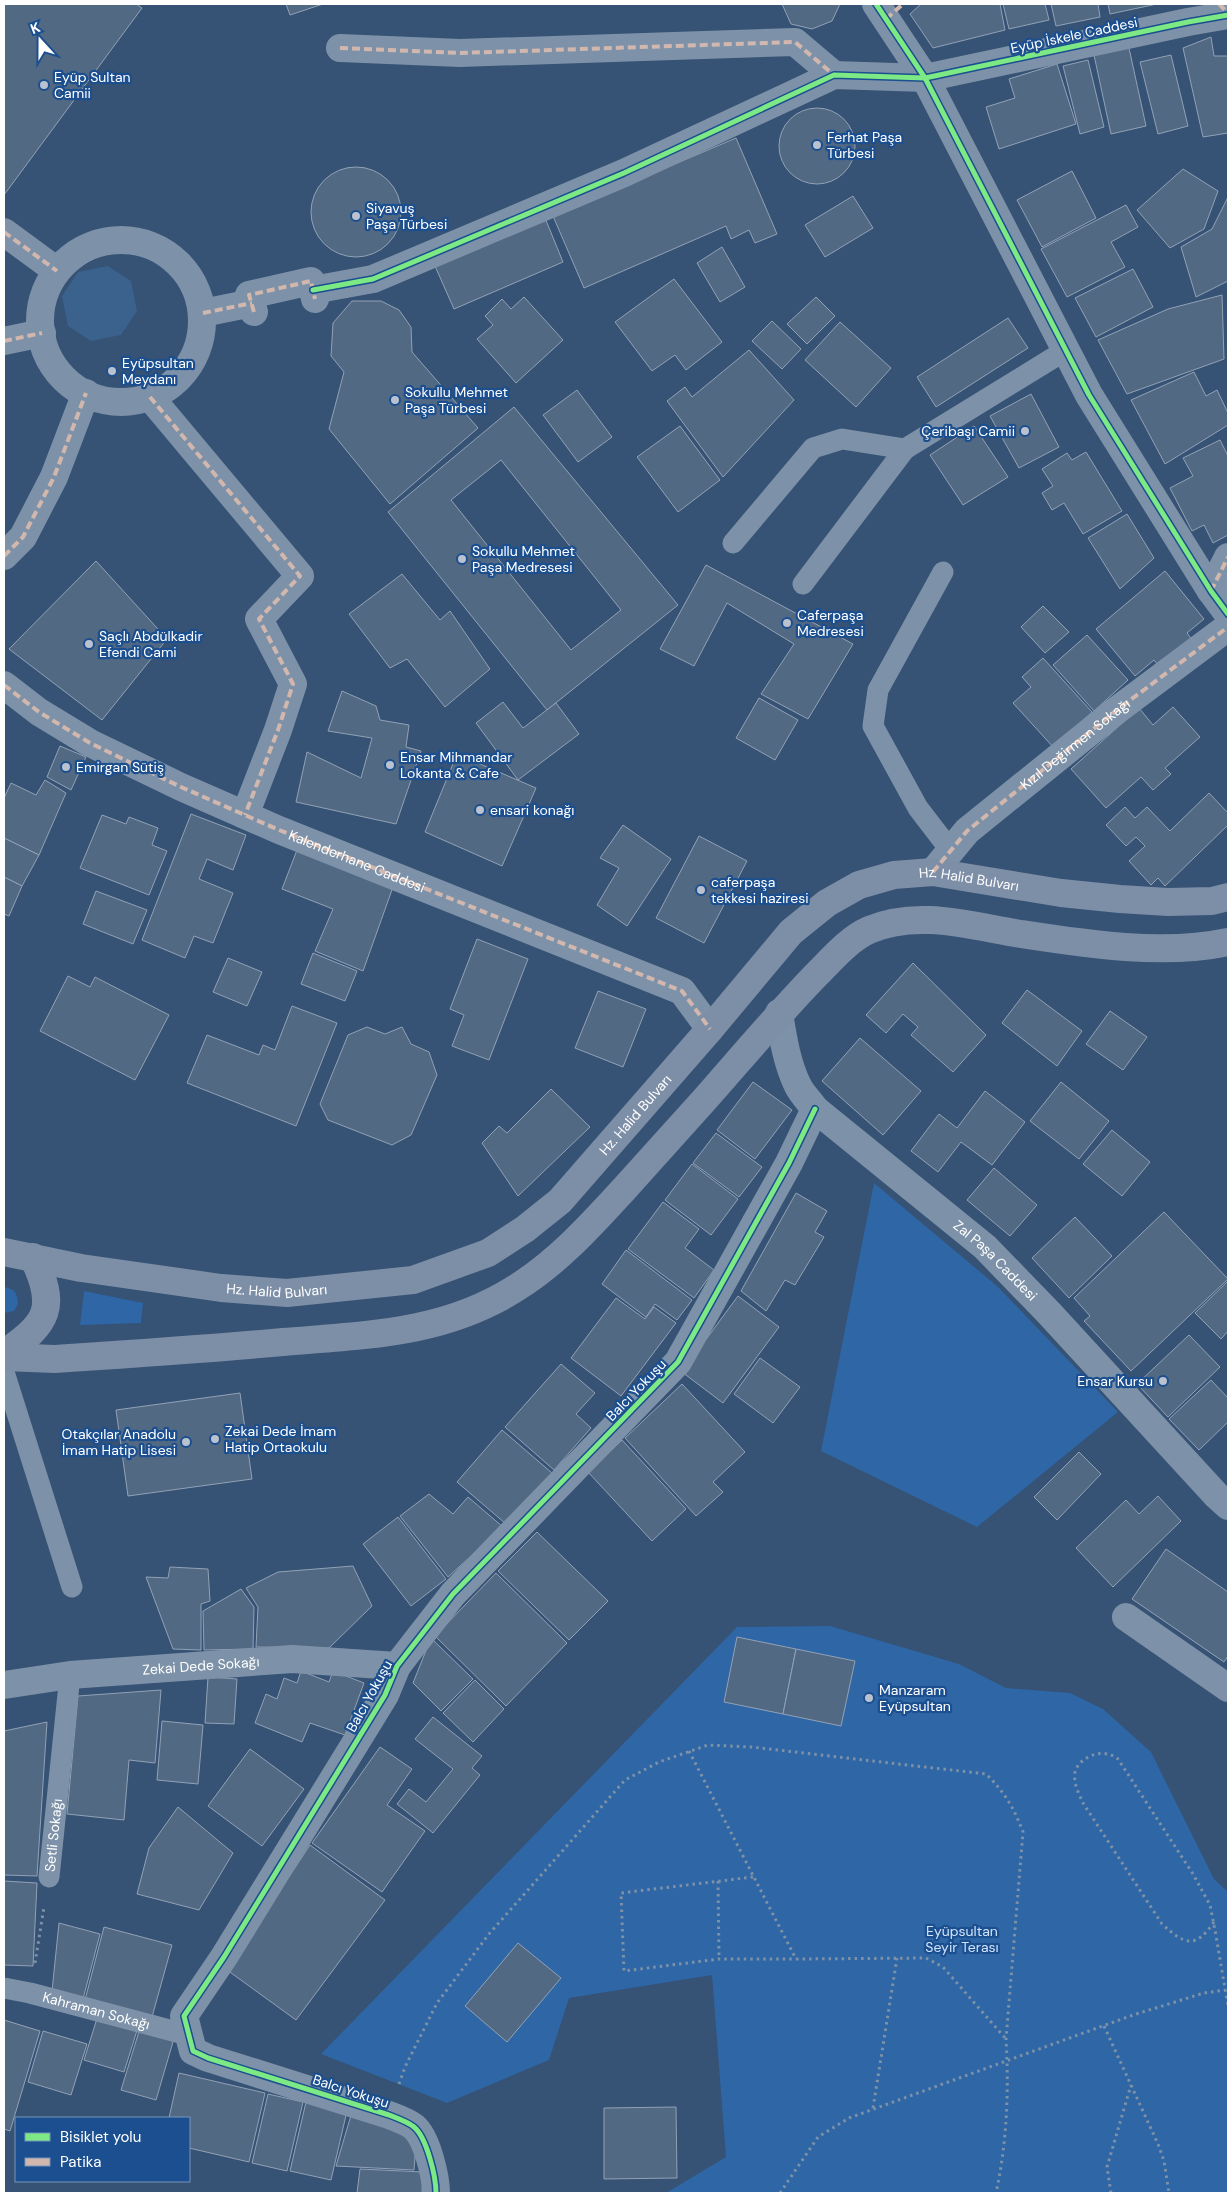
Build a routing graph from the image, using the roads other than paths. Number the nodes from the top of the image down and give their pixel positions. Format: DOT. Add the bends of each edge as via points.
graph roads {
  1 [pos="1219,4"];
  2 [pos="888,9"];
  3 [pos="1228,14"];
  4 [pos="340,48"];
  5 [pos="834,75"];
  6 [pos="925,78"];
  7 [pos="4,232"];
  8 [pos="57,272"];
  9 [pos="203,313"];
  10 [pos="42,333"];
  11 [pos="4,341"];
  12 [pos="1066,350"];
  13 [pos="86,393"];
  14 [pos="150,397"];
  15 [pos="906,449"];
  16 [pos="733,543"];
  17 [pos="4,556"];
  18 [pos="1228,557"];
  19 [pos="943,572"];
  20 [pos="803,584"];
  21 [pos="1210,591"];
  22 [pos="1228,614"];
  23 [pos="1228,627"];
  24 [pos="4,685"];
  25 [pos="245,815"];
  26 [pos="951,851"];
  27 [pos="933,872"];
  28 [pos="1228,897"];
  29 [pos="1228,942"];
  30 [pos="779,1013"];
  31 [pos="710,1029"];
  32 [pos="815,1109"];
  33 [pos="4,1252"];
  34 [pos="33,1257"];
  35 [pos="4,1355"];
  36 [pos="4,1372"];
  37 [pos="1228,1506"];
  38 [pos="72,1587"];
  39 [pos="1126,1617"];
  40 [pos="397,1666"];
  41 [pos="70,1675"];
  42 [pos="4,1685"];
  43 [pos="1228,1688"];
  44 [pos="49,1878"];
  45 [pos="4,1988"];
  46 [pos="188,2035"];
  47 [pos="436,2193"];
  1 -- 3 [label="street"];
  2 -- 6 [label="street"];
  3 -- 6 [label="street, Eyüp İskele Caddesi"];
  4 -- 5 [label="street" via="460,53 795,42"];
  5 -- 6 [label="street, Eyüp İskele Caddesi"];
  5 -- 9 [label="street" via="624,173 372,279 313,290 249,295 253,308"];
  6 -- 12 [label="street"];
  7 -- 8 [label="street"];
  8 -- 9 [label="street" via="77,253 103,242 130,241 156,248 179,264 195,286"];
  8 -- 10 [label="street" via="44,295 40,322"];
  9 -- 14 [label="street" via="201,340 190,365 173,384"];
  10 -- 11 [label="street"];
  10 -- 13 [label="street" via="44,347 56,370 75,388"];
  12 -- 15 [label="lane"];
  12 -- 21 [label="street" via="1089,395"];
  13 -- 14 [label="street" via="98,399 124,403"];
  13 -- 17 [label="street" via="54,477 23,537"];
  14 -- 25 [label="street" via="300,576 259,619 293,684"];
  15 -- 16 [label="lane" via="842,439 813,448"];
  15 -- 20 [label="lane"];
  18 -- 21 [label="street"];
  19 -- 26 [label="lane" via="878,690 873,726 918,808"];
  21 -- 22 [label="street"];
  23 -- 26 [label="street, Kızıl Değirmen Sokağı" via="1117,710 967,831"];
  24 -- 25 [label="street, Kalenderhane Caddesi" via="38,712 90,743"];
  25 -- 31 [label="street, Kalenderhane Caddesi" via="682,991"];
  26 -- 27 [label="street, Kızıl Değirmen Sokağı"];
  27 -- 28 [label="main road, Hz. Halid Bulvarı" via="1120,899 1168,902 1212,901"];
  27 -- 31 [label="main road, Hz. Halid Bulvarı" via="894,875 859,886 826,903 791,932"];
  29 -- 30 [label="main road" via="1207,946 1133,947 1026,935 930,919 909,920 865,932 837,953"];
  30 -- 32 [label="street, Zal Paşa Caddesi" via="793,1073 799,1088"];
  30 -- 35 [label="main road" via="604,1211 559,1256 517,1288 474,1312 427,1326 369,1334 56,1359"];
  31 -- 34 [label="main road, Hz. Halid Bulvarı" via="560,1200 488,1253 412,1280 286,1293 221,1288 82,1268"];
  32 -- 37 [label="street, Zal Paşa Caddesi" via="985,1247"];
  32 -- 40 [label="street, Balcı Yokuşu" via="789,1163 678,1362 454,1594"];
  33 -- 34 [label="main road, Hz. Halid Bulvarı"];
  34 -- 35 [label="main road" via="47,1294 42,1319 25,1340"];
  36 -- 38 [label="lane"];
  39 -- 43 [label="street"];
  40 -- 41 [label="street, Zekai Dede Sokağı" via="292,1658"];
  40 -- 46 [label="street, Balcı Yokuşu" via="385,1695 224,1957 184,2016"];
  41 -- 42 [label="street, Zekai Dede Sokağı"];
  41 -- 44 [label="lane, Setli Sokağı"];
  45 -- 46 [label="lane, Kahraman Sokağı"];
  46 -- 47 [label="street, Balcı Yokuşu" via="193,2051 208,2058 389,2115 414,2127 428,2151"];
}
